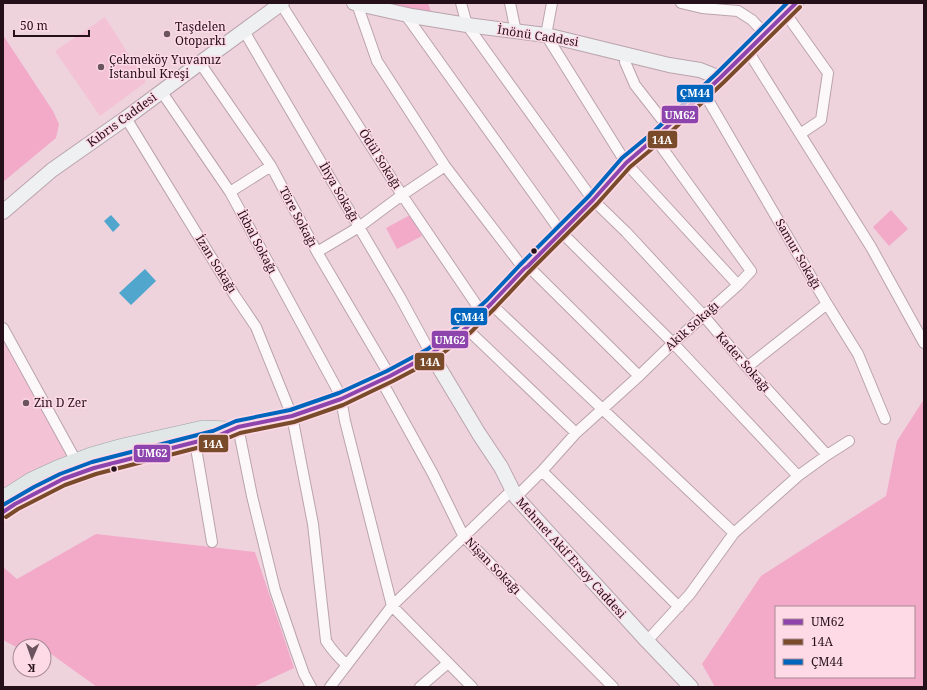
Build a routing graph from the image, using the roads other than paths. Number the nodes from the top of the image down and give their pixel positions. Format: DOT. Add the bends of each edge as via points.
graph roads {
  1 [pos="282,3"];
  2 [pos="355,3"];
  3 [pos="461,3"];
  4 [pos="510,3"];
  5 [pos="552,3"];
  6 [pos="681,3"];
  7 [pos="796,3"];
  8 [pos="405,14"];
  9 [pos="786,14"];
  10 [pos="467,25"];
  11 [pos="244,31"];
  12 [pos="516,32"];
  13 [pos="765,34"];
  14 [pos="546,35"];
  15 [pos="748,51"];
  16 [pos="626,54"];
  17 [pos="200,63"];
  18 [pos="720,78"];
  19 [pos="161,92"];
  20 [pos="704,93"];
  21 [pos="126,118"];
  22 [pos="667,126"];
  23 [pos="800,134"];
  24 [pos="655,138"];
  25 [pos="626,163"];
  26 [pos="271,166"];
  27 [pos="445,166"];
  28 [pos="230,192"];
  29 [pos="402,195"];
  30 [pos="593,200"];
  31 [pos="3,212"];
  32 [pos="360,227"];
  33 [pos="561,232"];
  34 [pos="317,252"];
  35 [pos="526,268"];
  36 [pos="738,285"];
  37 [pos="827,304"];
  38 [pos="486,308"];
  39 [pos="703,316"];
  40 [pos="3,328"];
  41 [pos="466,328"];
  42 [pos="673,342"];
  43 [pos="924,343"];
  44 [pos="431,354"];
  45 [pos="747,367"];
  46 [pos="639,376"];
  47 [pos="386,378"];
  48 [pos="340,399"];
  49 [pos="603,409"];
  50 [pos="292,416"];
  51 [pos="885,419"];
  52 [pos="234,429"];
  53 [pos="576,433"];
  54 [pos="195,442"];
  55 [pos="849,442"];
  56 [pos="827,456"];
  57 [pos="76,461"];
  58 [pos="542,471"];
  59 [pos="798,476"];
  60 [pos="514,494"];
  61 [pos="3,498"];
  62 [pos="3,512"];
  63 [pos="734,533"];
  64 [pos="464,537"];
  65 [pos="212,542"];
  66 [pos="392,606"];
  67 [pos="679,606"];
  68 [pos="647,641"];
  69 [pos="448,663"];
  70 [pos="347,665"];
  71 [pos="689,686"];
  72 [pos="311,687"];
  73 [pos="330,687"];
  74 [pos="420,687"];
  75 [pos="472,687"];
  76 [pos="613,687"];
  1 -- 11 [label="street, Kıbrıs Caddesi"];
  1 -- 29 [label="street, Ödül Sokağı"];
  2 -- 8 [label="street, İnönü Caddesi"];
  2 -- 27 [label="street" via="377,61"];
  3 -- 10 [label="street"];
  4 -- 12 [label="street"];
  5 -- 14 [label="street"];
  6 -- 13 [label="street" via="702,8 738,11 752,20"];
  7 -- 9 [label="main road"];
  8 -- 10 [label="street, İnönü Caddesi"];
  8 -- 33 [label="street"];
  9 -- 13 [label="main road"];
  9 -- 23 [label="street" via="828,73 821,120"];
  10 -- 12 [label="street, İnönü Caddesi"];
  10 -- 30 [label="street, Kader Sokağı"];
  11 -- 17 [label="street, Kıbrıs Caddesi"];
  11 -- 32 [label="street, İhya Sokağı"];
  12 -- 14 [label="street, İnönü Caddesi"];
  13 -- 15 [label="main road"];
  14 -- 16 [label="street, İnönü Caddesi"];
  14 -- 25 [label="street"];
  15 -- 18 [label="main road"];
  15 -- 23 [label="street"];
  16 -- 18 [label="street, İnönü Caddesi" via="700,70"];
  16 -- 22 [label="street" via="625,62 635,85"];
  17 -- 19 [label="street, Kıbrıs Caddesi"];
  17 -- 26 [label="street, Töre Sokağı"];
  18 -- 20 [label="main road"];
  19 -- 21 [label="street, Kıbrıs Caddesi"];
  19 -- 28 [label="street, İkbal Sokağı"];
  20 -- 22 [label="main road"];
  20 -- 37 [label="street, Samur Sokağı"];
  21 -- 31 [label="street, Kıbrıs Caddesi" via="52,170"];
  21 -- 50 [label="street, İzan Sokağı" via="256,328"];
  22 -- 24 [label="main road"];
  23 -- 43 [label="street" via="871,247"];
  24 -- 25 [label="main road"];
  24 -- 36 [label="street, Akik Sokağı" via="751,271"];
  25 -- 30 [label="main road"];
  25 -- 36 [label="street"];
  26 -- 28 [label="street"];
  26 -- 34 [label="street, Töre Sokağı"];
  27 -- 29 [label="street"];
  27 -- 35 [label="street"];
  28 -- 48 [label="street, İkbal Sokağı" via="337,389"];
  29 -- 32 [label="street"];
  29 -- 38 [label="street, Ödül Sokağı"];
  30 -- 33 [label="main road"];
  30 -- 39 [label="street, Kader Sokağı"];
  32 -- 34 [label="street"];
  32 -- 44 [label="street, İhya Sokağı"];
  33 -- 35 [label="main road"];
  33 -- 42 [label="street"];
  34 -- 47 [label="street, Töre Sokağı"];
  35 -- 38 [label="main road"];
  35 -- 46 [label="street"];
  36 -- 39 [label="street, Akik Sokağı"];
  37 -- 45 [label="street"];
  37 -- 51 [label="street, Samur Sokağı" via="858,354"];
  38 -- 41 [label="main road"];
  38 -- 49 [label="street, Ödül Sokağı"];
  39 -- 42 [label="street, Akik Sokağı"];
  39 -- 45 [label="street, Kader Sokağı"];
  40 -- 57 [label="street"];
  41 -- 44 [label="main road"];
  41 -- 53 [label="street"];
  42 -- 46 [label="street, Akik Sokağı"];
  42 -- 59 [label="street"];
  44 -- 47 [label="main road"];
  44 -- 60 [label="street, Mehmet Akif Ersoy Caddesi" via="501,467"];
  45 -- 56 [label="street, Kader Sokağı"];
  46 -- 49 [label="street, Akik Sokağı"];
  47 -- 48 [label="main road"];
  47 -- 64 [label="street, Nişan Sokağı"];
  48 -- 50 [label="main road"];
  48 -- 66 [label="street, İkbal Sokağı"];
  49 -- 53 [label="street, Akik Sokağı"];
  49 -- 63 [label="street, Ödül Sokağı"];
  50 -- 52 [label="main road"];
  50 -- 70 [label="street, İzan Sokağı" via="313,524 326,641"];
  52 -- 54 [label="main road"];
  52 -- 57 [label="main road" via="203,428 123,446"];
  52 -- 72 [label="street" via="275,590 304,674"];
  53 -- 58 [label="street, Akik Sokağı"];
  54 -- 62 [label="main road" via="94,468 44,488"];
  54 -- 65 [label="street"];
  55 -- 56 [label="street"];
  56 -- 59 [label="street"];
  57 -- 61 [label="main road" via="31,480"];
  58 -- 60 [label="street, Akik Sokağı"];
  58 -- 67 [label="street"];
  59 -- 63 [label="street"];
  60 -- 64 [label="street, Akik Sokağı"];
  60 -- 68 [label="street, Mehmet Akif Ersoy Caddesi"];
  63 -- 67 [label="street"];
  64 -- 66 [label="street, Akik Sokağı"];
  64 -- 76 [label="street, Nişan Sokağı"];
  66 -- 69 [label="street"];
  66 -- 70 [label="street, Akik Sokağı"];
  67 -- 68 [label="street"];
  68 -- 71 [label="street, Mehmet Akif Ersoy Caddesi"];
  69 -- 74 [label="street"];
  69 -- 75 [label="street"];
  70 -- 73 [label="street, Akik Sokağı"];
}
